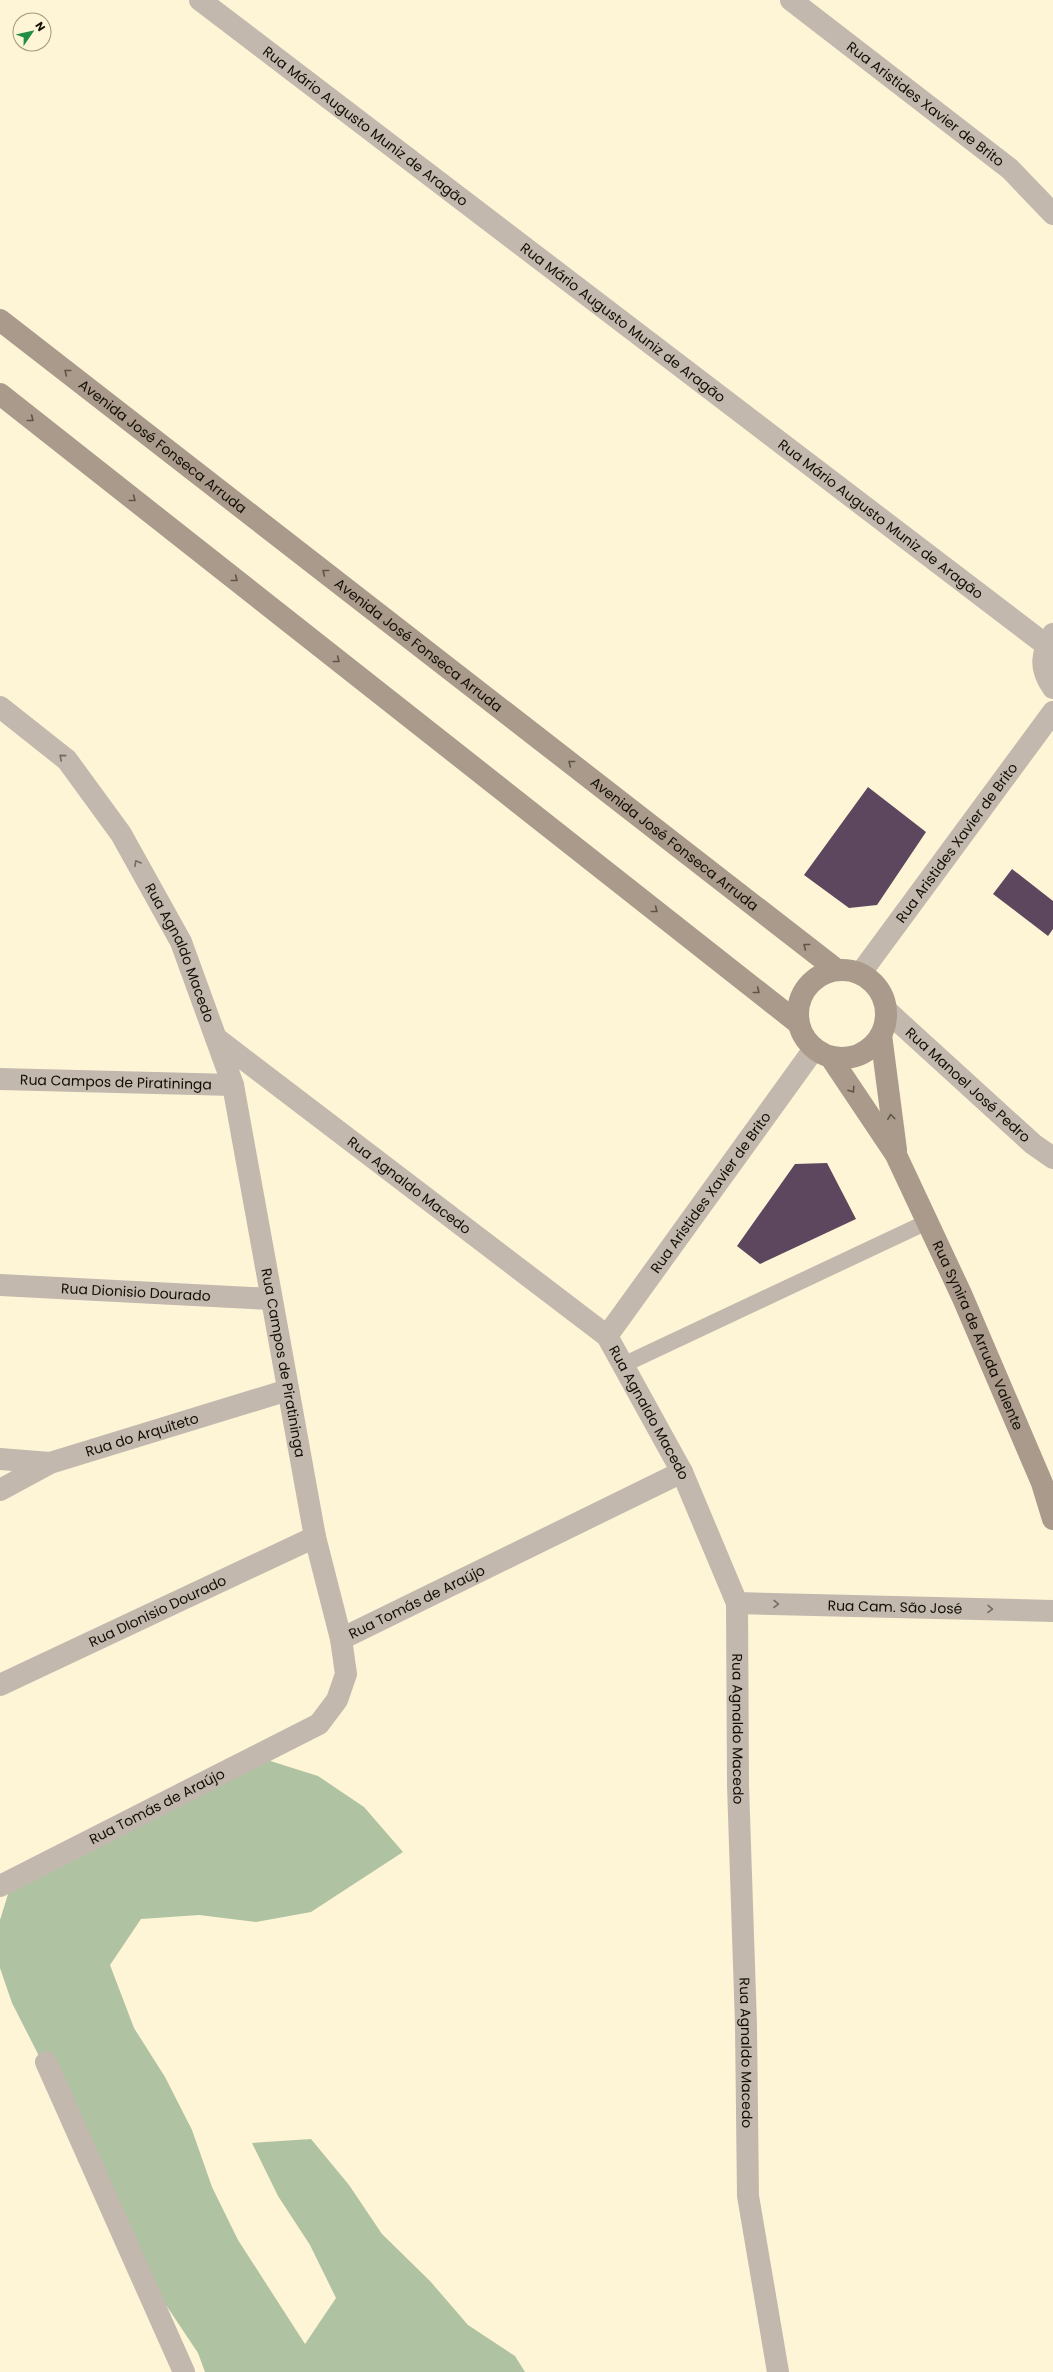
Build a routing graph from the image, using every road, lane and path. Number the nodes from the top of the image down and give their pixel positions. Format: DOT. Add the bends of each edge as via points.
graph roads {
  1 [pos="200,0"];
  2 [pos="791,0"];
  3 [pos="1053,214"];
  4 [pos="0,320"];
  5 [pos="0,394"];
  6 [pos="1050,639"];
  7 [pos="1053,688"];
  8 [pos="0,707"];
  9 [pos="1053,712"];
  10 [pos="837,970"];
  11 [pos="860,974"];
  12 [pos="886,1010"];
  13 [pos="798,1023"];
  14 [pos="881,1035"];
  15 [pos="216,1038"];
  16 [pos="822,1053"];
  17 [pos="0,1079"];
  18 [pos="232,1085"];
  19 [pos="896,1155"];
  20 [pos="1053,1158"];
  21 [pos="927,1222"];
  22 [pos="0,1285"];
  23 [pos="271,1300"];
  24 [pos="607,1336"];
  25 [pos="623,1365"];
  26 [pos="288,1390"];
  27 [pos="0,1459"];
  28 [pos="50,1463"];
  29 [pos="682,1472"];
  30 [pos="0,1490"];
  31 [pos="1053,1519"];
  32 [pos="315,1537"];
  33 [pos="737,1603"];
  34 [pos="1053,1611"];
  35 [pos="341,1639"];
  36 [pos="0,1685"];
  37 [pos="0,1886"];
  38 [pos="46,2062"];
  39 [pos="184,2372"];
  40 [pos="778,2372"];
  1 -- 6 [label="street, Rua Mário Augusto Muniz de Aragão"];
  2 -- 3 [label="street, Rua Aristides Xavier de Brito" via="1010,169"];
  10 -- 4 [label="main road, Avenida José Fonseca Arruda, one-way"];
  5 -- 13 [label="main road, one-way"];
  6 -- 7 [label="street" via="1042,654 1042,667"];
  15 -- 8 [label="street, Rua Agnaldo Macedo, one-way" via="181,942 121,834 67,760"];
  9 -- 11 [label="street, Rua Aristides Xavier de Brito"];
  10 -- 11 [label="main road"];
  10 -- 13 [label="main road" via="819,976 806,988 798,1005"];
  11 -- 12 [label="main road" via="878,988"];
  12 -- 14 [label="main road"];
  12 -- 20 [label="street, Rua Manoel José Pedro" via="1033,1144"];
  13 -- 16 [label="main road"];
  14 -- 16 [label="main road" via="868,1050 850,1058"];
  19 -- 14 [label="main road, Rua Synira de Arruda Valente, one-way"];
  15 -- 18 [label="street, Rua Campos de Piratininga"];
  15 -- 24 [label="street, Rua Agnaldo Macedo"];
  16 -- 19 [label="main road, Rua Synira de Arruda Valente, one-way"];
  16 -- 24 [label="street, Rua Aristides Xavier de Brito"];
  17 -- 18 [label="street, Rua Campos de Piratininga"];
  18 -- 23 [label="street, Rua Campos de Piratininga"];
  19 -- 21 [label="main road, Rua Synira de Arruda Valente"];
  21 -- 25 [label="lane"];
  21 -- 31 [label="main road, Rua Synira de Arruda Valente" via="1042,1482"];
  22 -- 23 [label="street, Rua Dionisio Dourado"];
  23 -- 26 [label="street, Rua Campos de Piratininga"];
  24 -- 25 [label="street, Rua Agnaldo Macedo"];
  25 -- 29 [label="street, Rua Agnaldo Macedo"];
  26 -- 28 [label="street, Rua do Arquiteto"];
  26 -- 32 [label="street, Rua Campos de Piratininga"];
  27 -- 28 [label="street"];
  28 -- 30 [label="street, Rua do Arquiteto"];
  29 -- 33 [label="street, Rua Agnaldo Macedo"];
  29 -- 35 [label="street, Rua Tomás de Araújo"];
  32 -- 35 [label="street, Rua Campos de Piratininga"];
  32 -- 36 [label="street, Rua DIonisio Dourado"];
  33 -- 34 [label="street, Rua Cam. São José, one-way"];
  33 -- 40 [label="street, Rua Agnaldo Macedo" via="738,1785 746,2025 748,2196"];
  35 -- 37 [label="street, Rua Tomás de Araújo" via="346,1674 337,1700 319,1724"];
  38 -- 39 [label="street"];
}
